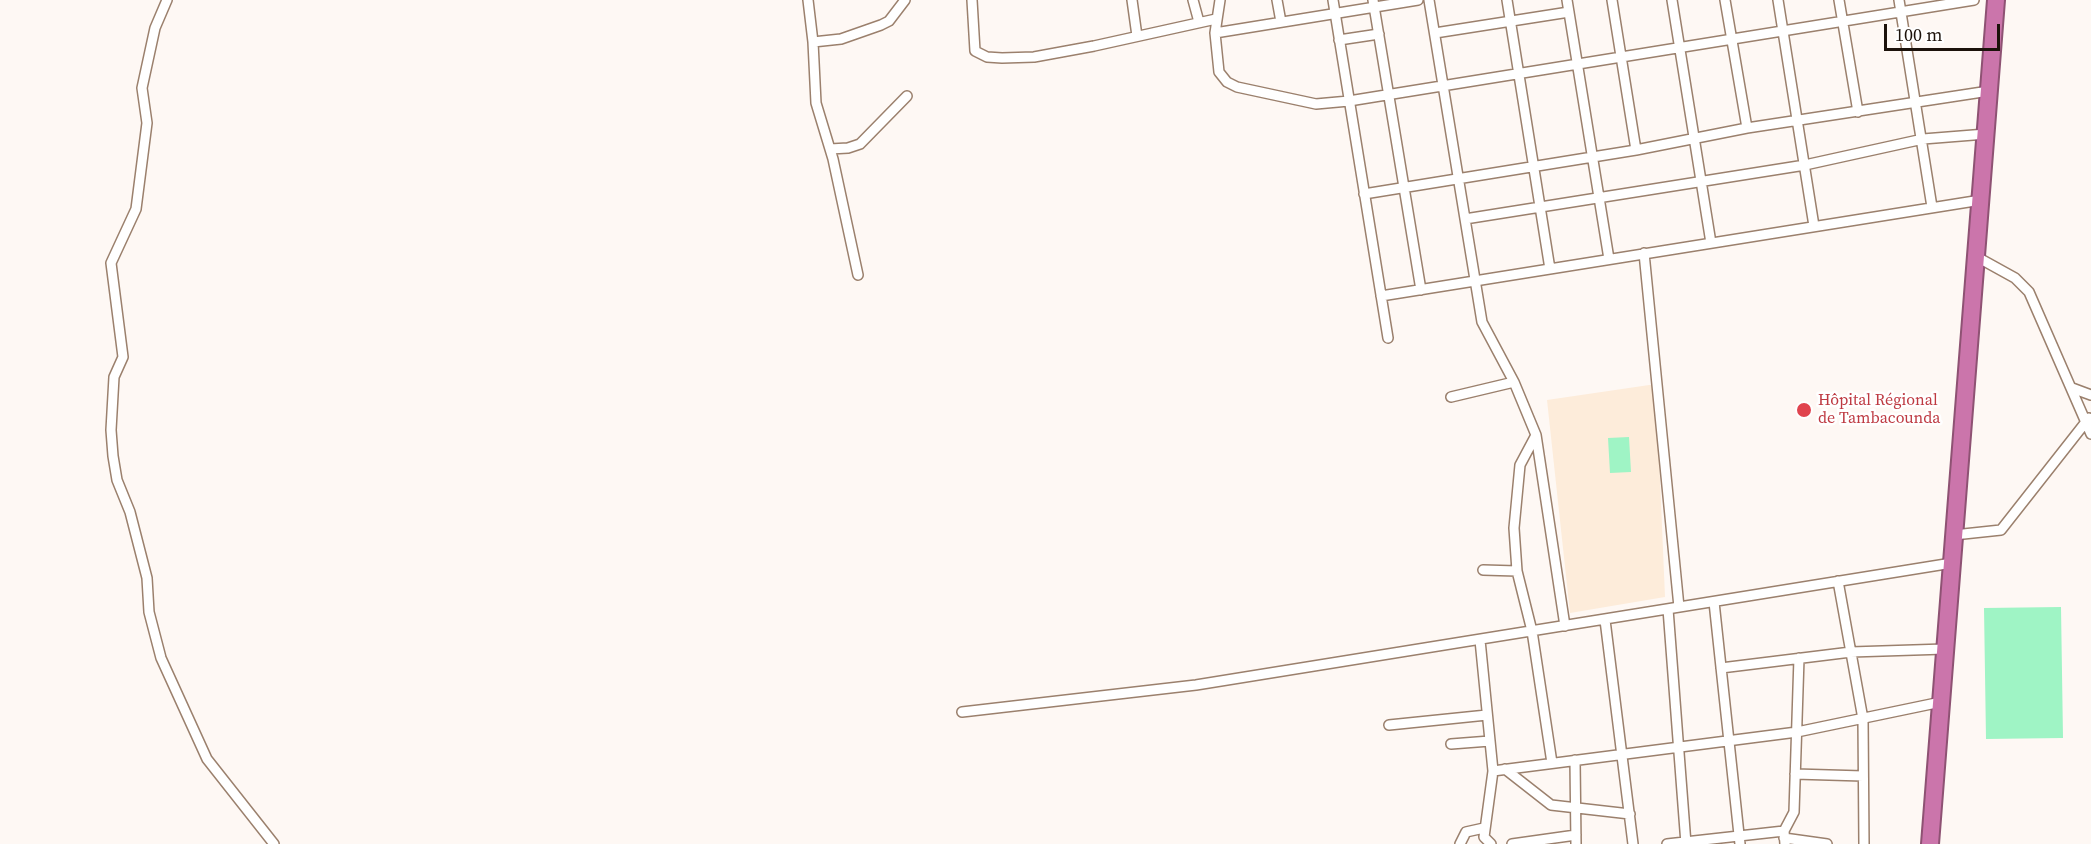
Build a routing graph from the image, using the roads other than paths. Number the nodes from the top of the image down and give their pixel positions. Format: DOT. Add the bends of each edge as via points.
graph roads {
  1 [pos="167,0"];
  2 [pos="808,0"];
  3 [pos="905,0"];
  4 [pos="972,0"];
  5 [pos="1132,0"];
  6 [pos="1193,0"];
  7 [pos="1220,0"];
  8 [pos="1277,0"];
  9 [pos="1333,0"];
  10 [pos="1418,0"];
  11 [pos="1430,0"];
  12 [pos="1507,0"];
  13 [pos="1567,0"];
  14 [pos="1611,0"];
  15 [pos="1672,0"];
  16 [pos="1725,0"];
  17 [pos="1778,0"];
  18 [pos="1839,0"];
  19 [pos="1899,0"];
  20 [pos="1974,0"];
  21 [pos="1996,0"];
  22 [pos="1374,3"];
  23 [pos="1569,12"];
  24 [pos="1901,12"];
  25 [pos="1335,13"];
  26 [pos="1216,19"];
  27 [pos="1510,21"];
  28 [pos="1842,21"];
  29 [pos="1199,22"];
  30 [pos="1281,22"];
  31 [pos="1783,31"];
  32 [pos="1215,33"];
  33 [pos="1435,33"];
  34 [pos="1379,34"];
  35 [pos="1137,36"];
  36 [pos="1732,39"];
  37 [pos="1340,40"];
  38 [pos="813,42"];
  39 [pos="1679,48"];
  40 [pos="1621,57"];
  41 [pos="1577,64"];
  42 [pos="1519,73"];
  43 [pos="1443,86"];
  44 [pos="1989,91"];
  45 [pos="1389,94"];
  46 [pos="907,96"];
  47 [pos="1349,101"];
  48 [pos="1916,101"];
  49 [pos="1858,112"];
  50 [pos="1797,120"];
  51 [pos="1747,128"];
  52 [pos="1986,134"];
  53 [pos="1694,138"];
  54 [pos="1923,139"];
  55 [pos="830,149"];
  56 [pos="1636,150"];
  57 [pos="1592,157"];
  58 [pos="1804,165"];
  59 [pos="1534,166"];
  60 [pos="1459,178"];
  61 [pos="1701,182"];
  62 [pos="1404,187"];
  63 [pos="1364,194"];
  64 [pos="1599,198"];
  65 [pos="1981,200"];
  66 [pos="1540,207"];
  67 [pos="1932,207"];
  68 [pos="1465,219"];
  69 [pos="1814,226"];
  70 [pos="1711,243"];
  71 [pos="1644,254"];
  72 [pos="1977,257"];
  73 [pos="1609,259"];
  74 [pos="1550,269"];
  75 [pos="858,275"];
  76 [pos="1475,281"];
  77 [pos="1421,290"];
  78 [pos="1381,296"];
  79 [pos="1388,338"];
  80 [pos="1514,382"];
  81 [pos="2072,388"];
  82 [pos="2091,395"];
  83 [pos="1450,397"];
  84 [pos="2089,418"];
  85 [pos="2091,434"];
  86 [pos="1536,435"];
  87 [pos="1954,535"];
  88 [pos="1952,563"];
  89 [pos="1483,570"];
  90 [pos="1517,571"];
  91 [pos="1838,582"];
  92 [pos="1714,602"];
  93 [pos="1679,608"];
  94 [pos="1668,609"];
  95 [pos="1605,620"];
  96 [pos="1565,626"];
  97 [pos="1532,631"];
  98 [pos="1480,640"];
  99 [pos="1945,649"];
  100 [pos="1851,652"];
  101 [pos="1799,658"];
  102 [pos="1721,668"];
  103 [pos="1941,702"];
  104 [pos="962,712"];
  105 [pos="1488,714"];
  106 [pos="1863,719"];
  107 [pos="1389,725"];
  108 [pos="1797,732"];
  109 [pos="1490,741"];
  110 [pos="1729,741"];
  111 [pos="1451,744"];
  112 [pos="1678,747"];
  113 [pos="1622,754"];
  114 [pos="1575,760"];
  115 [pos="1552,763"];
  116 [pos="1505,769"];
  117 [pos="1493,771"];
  118 [pos="1795,774"];
  119 [pos="1863,776"];
  120 [pos="1576,809"];
  121 [pos="1630,814"];
  122 [pos="1484,828"];
  123 [pos="1784,838"];
  124 [pos="1576,840"];
  125 [pos="1739,840"];
  126 [pos="1686,843"];
  127 [pos="274,844"];
  128 [pos="1460,844"];
  129 [pos="1491,844"];
  130 [pos="1512,844"];
  131 [pos="1633,844"];
  132 [pos="1667,844"];
  133 [pos="1827,844"];
  134 [pos="1864,844"];
  135 [pos="1930,844"];
  1 -- 127 [label="street" via="155,28 143,81 147,123 136,209 111,263 123,338 123,357 114,376 113,456 147,578 149,612 161,658 207,759"];
  2 -- 38 [label="street"];
  3 -- 38 [label="street" via="889,21 881,25 842,39"];
  4 -- 35 [label="street" via="975,51 987,57 1034,57"];
  5 -- 35 [label="street"];
  6 -- 29 [label="street"];
  7 -- 26 [label="street"];
  8 -- 30 [label="street"];
  9 -- 25 [label="street"];
  10 -- 22 [label="street"];
  11 -- 33 [label="street"];
  12 -- 27 [label="street"];
  13 -- 23 [label="street"];
  14 -- 40 [label="street"];
  15 -- 39 [label="street"];
  16 -- 36 [label="street"];
  17 -- 31 [label="street"];
  18 -- 28 [label="street"];
  19 -- 24 [label="street"];
  20 -- 24 [label="street"];
  21 -- 44 [label="highway"];
  22 -- 25 [label="street"];
  22 -- 34 [label="street"];
  23 -- 27 [label="street"];
  23 -- 41 [label="street"];
  24 -- 28 [label="street"];
  24 -- 48 [label="street"];
  25 -- 30 [label="street"];
  25 -- 37 [label="street"];
  26 -- 29 [label="street"];
  26 -- 32 [label="street"];
  27 -- 33 [label="street"];
  27 -- 42 [label="street"];
  28 -- 31 [label="street"];
  28 -- 49 [label="street"];
  29 -- 35 [label="street"];
  30 -- 32 [label="street"];
  31 -- 36 [label="street"];
  31 -- 50 [label="street"];
  32 -- 47 [label="street" via="1219,72 1237,87 1316,104"];
  33 -- 43 [label="street"];
  34 -- 37 [label="street"];
  34 -- 45 [label="street"];
  36 -- 39 [label="street"];
  36 -- 51 [label="street"];
  37 -- 47 [label="street"];
  38 -- 55 [label="street" via="816,103"];
  39 -- 40 [label="street"];
  39 -- 53 [label="street"];
  40 -- 41 [label="street"];
  40 -- 56 [label="street"];
  41 -- 42 [label="street"];
  41 -- 57 [label="street"];
  42 -- 43 [label="street"];
  42 -- 59 [label="street"];
  43 -- 45 [label="street"];
  43 -- 60 [label="street"];
  44 -- 48 [label="street"];
  44 -- 52 [label="highway"];
  45 -- 47 [label="street"];
  45 -- 62 [label="street"];
  46 -- 55 [label="street" via="860,144"];
  47 -- 63 [label="street"];
  48 -- 49 [label="street"];
  48 -- 54 [label="street"];
  49 -- 50 [label="street"];
  50 -- 51 [label="street"];
  50 -- 58 [label="street"];
  51 -- 53 [label="street"];
  52 -- 54 [label="street"];
  52 -- 65 [label="highway"];
  53 -- 56 [label="street"];
  53 -- 61 [label="street"];
  54 -- 58 [label="street"];
  54 -- 67 [label="street"];
  55 -- 75 [label="street"];
  56 -- 57 [label="street"];
  57 -- 59 [label="street"];
  57 -- 64 [label="street"];
  58 -- 61 [label="street"];
  58 -- 69 [label="street"];
  59 -- 60 [label="street"];
  59 -- 66 [label="street"];
  60 -- 62 [label="street"];
  60 -- 68 [label="street"];
  61 -- 64 [label="street"];
  61 -- 70 [label="street"];
  62 -- 63 [label="street"];
  62 -- 77 [label="street"];
  63 -- 78 [label="street"];
  64 -- 66 [label="street"];
  64 -- 73 [label="street"];
  65 -- 67 [label="street"];
  65 -- 72 [label="highway"];
  66 -- 68 [label="street"];
  66 -- 74 [label="street"];
  67 -- 69 [label="street"];
  68 -- 76 [label="street"];
  69 -- 70 [label="street"];
  70 -- 71 [label="street"];
  71 -- 73 [label="street"];
  71 -- 93 [label="street"];
  72 -- 81 [label="street" via="2015,278 2029,292"];
  72 -- 87 [label="highway"];
  73 -- 74 [label="street"];
  74 -- 76 [label="street"];
  76 -- 77 [label="street"];
  76 -- 80 [label="street" via="1482,322"];
  77 -- 78 [label="street"];
  78 -- 79 [label="street"];
  80 -- 83 [label="street"];
  80 -- 86 [label="street"];
  81 -- 82 [label="street"];
  81 -- 84 [label="street"];
  84 -- 85 [label="street"];
  84 -- 87 [label="street" via="2001,530"];
  86 -- 90 [label="street" via="1520,465 1514,528"];
  86 -- 96 [label="street"];
  87 -- 88 [label="highway"];
  88 -- 91 [label="street"];
  88 -- 99 [label="highway"];
  89 -- 90 [label="street"];
  90 -- 97 [label="street"];
  91 -- 92 [label="street"];
  91 -- 100 [label="street"];
  92 -- 93 [label="street"];
  92 -- 102 [label="street"];
  93 -- 94 [label="street"];
  94 -- 95 [label="street"];
  94 -- 112 [label="street"];
  95 -- 96 [label="street"];
  95 -- 113 [label="street"];
  96 -- 97 [label="street"];
  97 -- 98 [label="street"];
  97 -- 115 [label="street"];
  98 -- 104 [label="street" via="1196,685"];
  98 -- 105 [label="street"];
  99 -- 100 [label="street"];
  99 -- 103 [label="highway"];
  100 -- 101 [label="street"];
  100 -- 106 [label="street"];
  101 -- 102 [label="street"];
  101 -- 108 [label="street"];
  102 -- 110 [label="street"];
  103 -- 106 [label="street"];
  103 -- 135 [label="highway"];
  105 -- 107 [label="street"];
  105 -- 109 [label="street"];
  106 -- 108 [label="street"];
  106 -- 119 [label="street"];
  108 -- 110 [label="street"];
  108 -- 118 [label="street"];
  109 -- 111 [label="street"];
  109 -- 117 [label="street"];
  110 -- 112 [label="street"];
  110 -- 125 [label="street"];
  112 -- 113 [label="street"];
  112 -- 126 [label="street"];
  113 -- 114 [label="street"];
  113 -- 121 [label="street"];
  114 -- 115 [label="street"];
  114 -- 120 [label="street"];
  115 -- 116 [label="street"];
  116 -- 117 [label="street"];
  116 -- 120 [label="street" via="1551,805"];
  117 -- 122 [label="street"];
  118 -- 119 [label="street"];
  118 -- 123 [label="street" via="1794,812"];
  119 -- 134 [label="street"];
  120 -- 121 [label="street"];
  120 -- 124 [label="street"];
  121 -- 131 [label="street"];
  122 -- 128 [label="street" via="1466,832"];
  122 -- 129 [label="street" via="1484,837"];
  123 -- 125 [label="street"];
  123 -- 133 [label="street"];
  124 -- 130 [label="street"];
  125 -- 126 [label="street"];
  126 -- 132 [label="street"];
}
